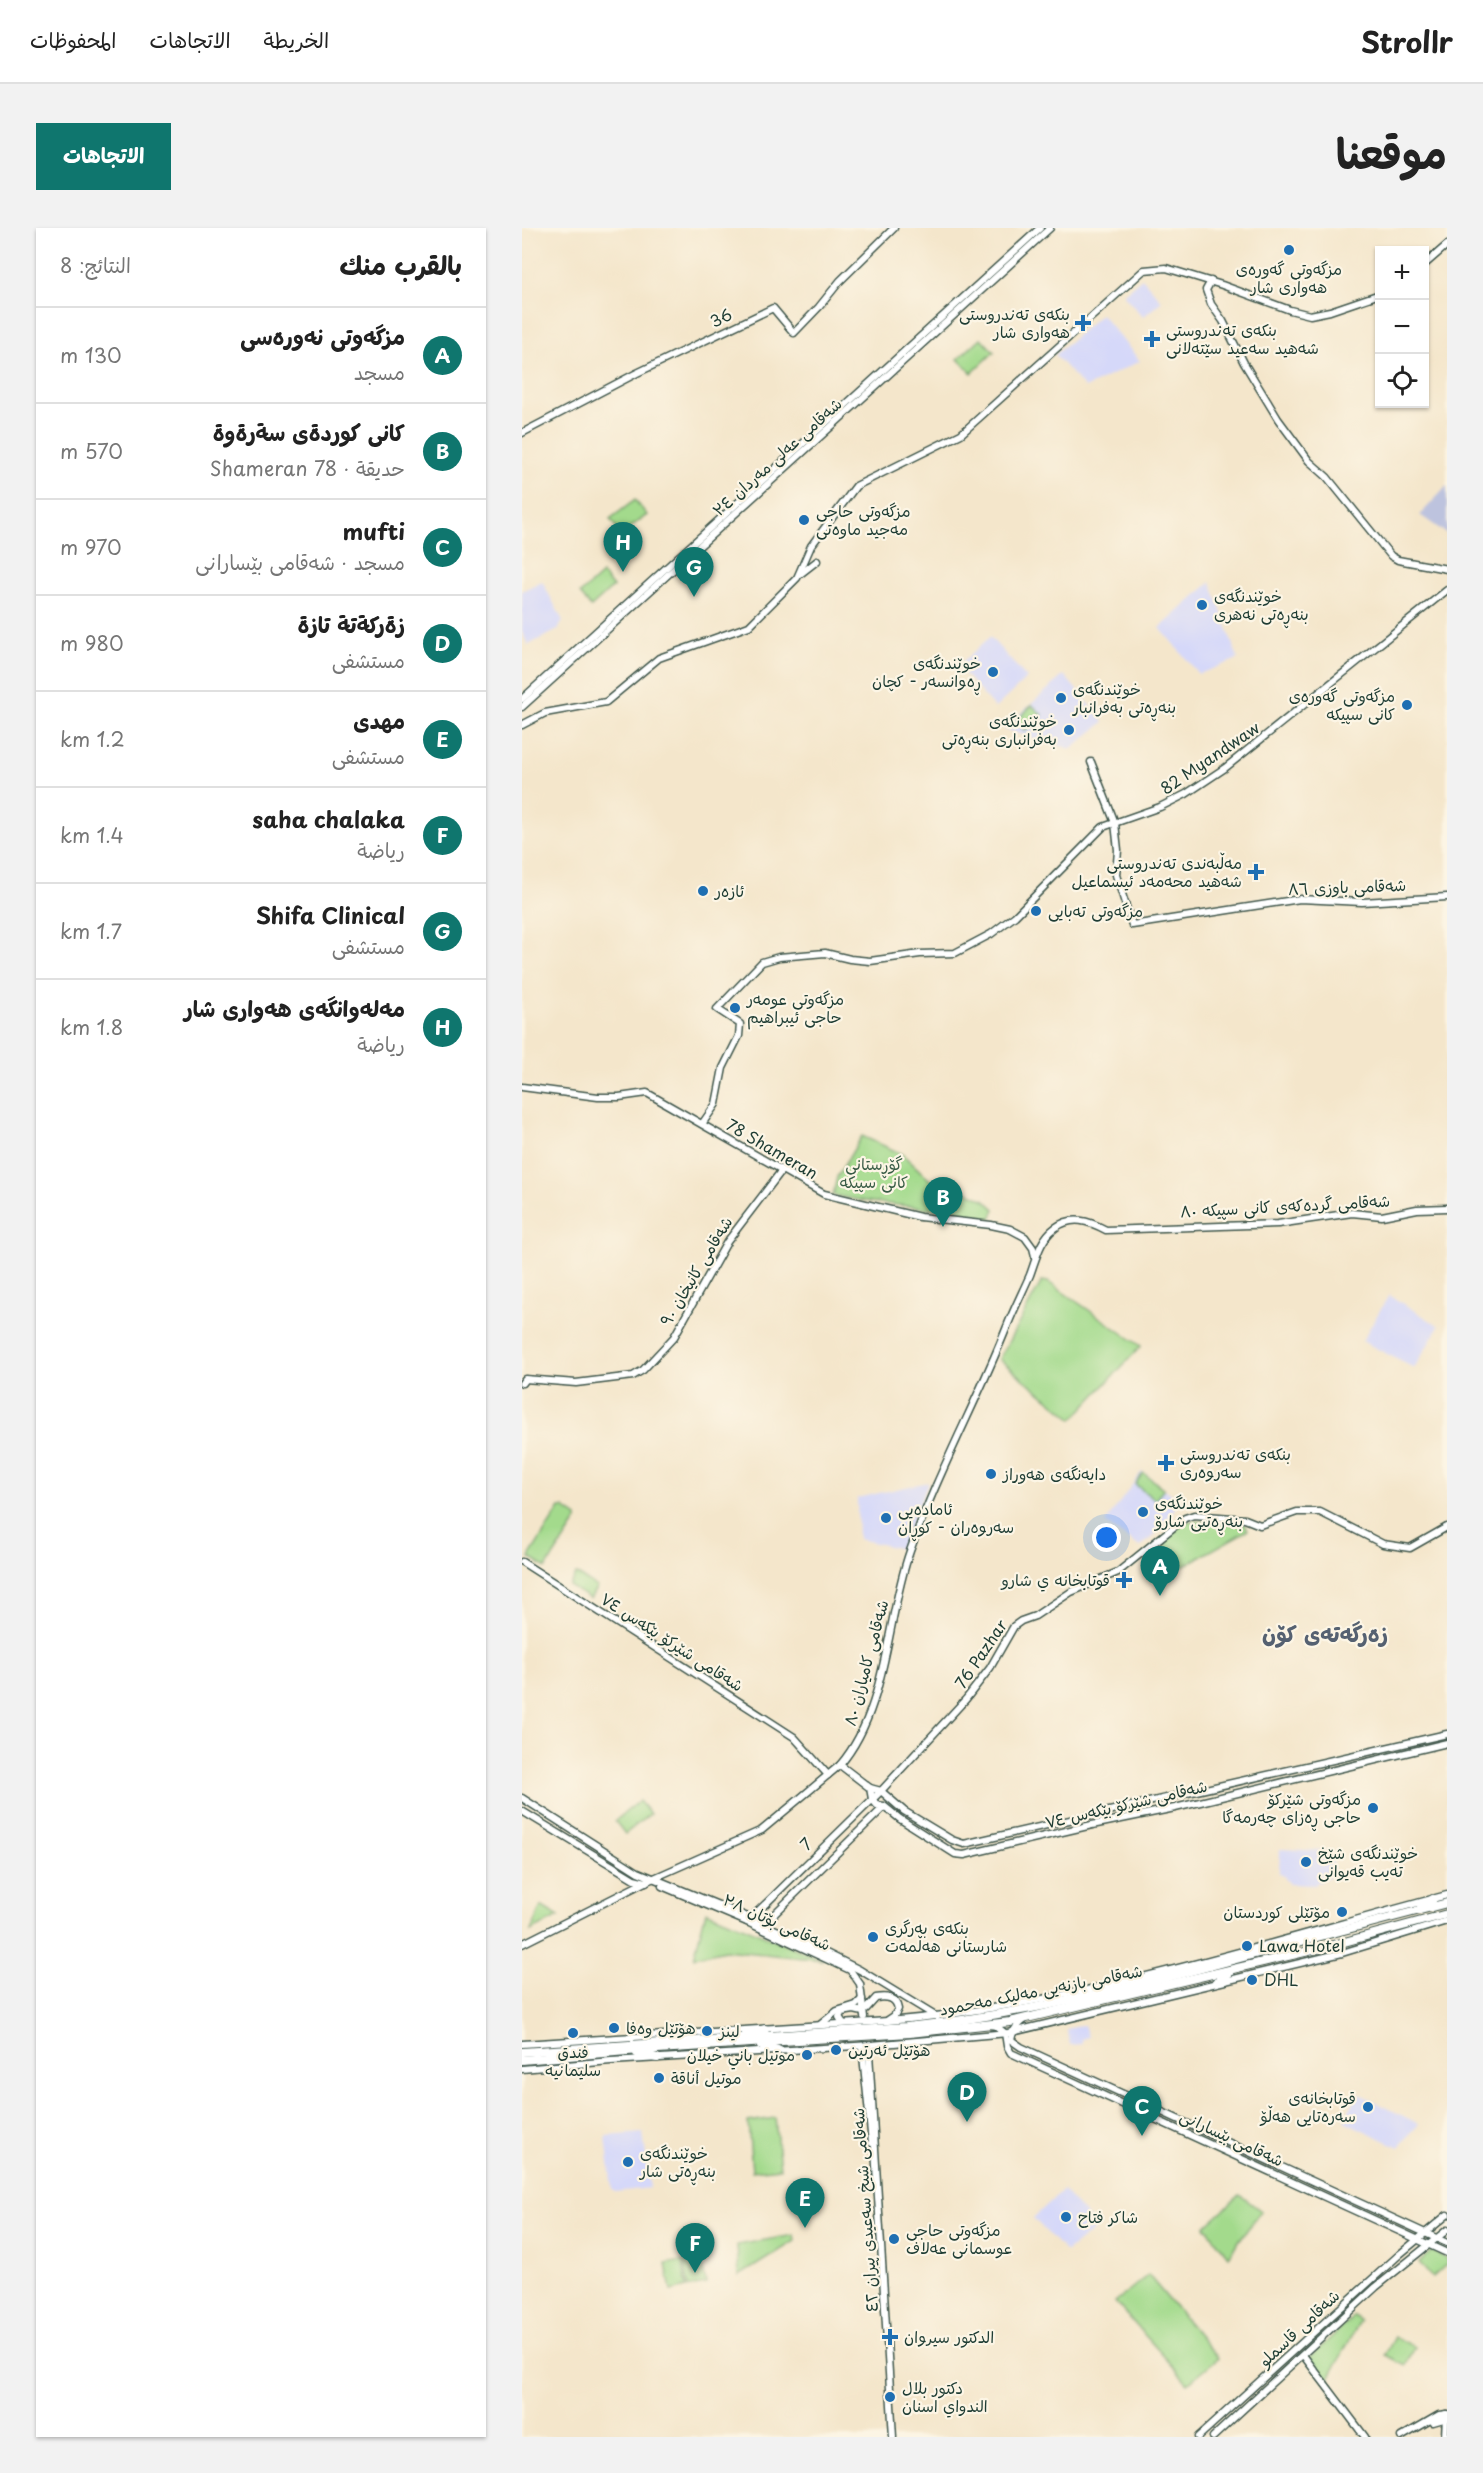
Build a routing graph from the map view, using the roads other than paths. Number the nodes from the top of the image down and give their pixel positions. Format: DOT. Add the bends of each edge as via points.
graph roads {
  1 [pos="894,228"];
  2 [pos="1040,228"];
  3 [pos="1050,228"];
  4 [pos="1447,245"];
  5 [pos="1429,261"];
  6 [pos="1211,281"];
  7 [pos="1375,296"];
  8 [pos="881,377"];
  9 [pos="522,433"];
  10 [pos="816,561"];
  11 [pos="1447,569"];
  12 [pos="796,578"];
  13 [pos="1447,590"];
  14 [pos="522,699"];
  15 [pos="522,707"];
  16 [pos="522,724"];
  17 [pos="1091,762"];
  18 [pos="1115,824"];
  19 [pos="1447,897"];
  20 [pos="522,1087"];
  21 [pos="702,1124"];
  22 [pos="782,1170"];
  23 [pos="1447,1209"];
  24 [pos="1035,1257"];
  25 [pos="522,1383"];
  26 [pos="1447,1527"];
  27 [pos="522,1562"];
  28 [pos="1447,1734"];
  29 [pos="1447,1743"];
  30 [pos="840,1765"];
  31 [pos="828,1775"];
  32 [pos="870,1788"];
  33 [pos="883,1789"];
  34 [pos="886,1797"];
  35 [pos="522,1798"];
  36 [pos="872,1799"];
  37 [pos="884,1806"];
  38 [pos="522,1811"];
  39 [pos="656,1879"];
  40 [pos="645,1882"];
  41 [pos="1447,1895"];
  42 [pos="1433,1899"];
  43 [pos="1447,1903"];
  44 [pos="1418,1911"];
  45 [pos="1447,1914"];
  46 [pos="748,1920"];
  47 [pos="1447,1921"];
  48 [pos="1418,1922"];
  49 [pos="1438,1924"];
  50 [pos="762,1926"];
  51 [pos="1324,1935"];
  52 [pos="1312,1938"];
  53 [pos="522,1944"];
  54 [pos="1326,1947"];
  55 [pos="1316,1950"];
  56 [pos="1219,1958"];
  57 [pos="842,1961"];
  58 [pos="1227,1962"];
  59 [pos="1235,1969"];
  60 [pos="1153,1978"];
  61 [pos="1216,1982"];
  62 [pos="1068,1994"];
  63 [pos="1085,1997"];
  64 [pos="863,1998"];
  65 [pos="1012,2005"];
  66 [pos="865,2014"];
  67 [pos="994,2016"];
  68 [pos="937,2017"];
  69 [pos="1025,2019"];
  70 [pos="888,2021"];
  71 [pos="953,2022"];
  72 [pos="844,2024"];
  73 [pos="817,2025"];
  74 [pos="987,2025"];
  75 [pos="765,2029"];
  76 [pos="1013,2031"];
  77 [pos="1005,2033"];
  78 [pos="667,2038"];
  79 [pos="738,2038"];
  80 [pos="522,2043"];
  81 [pos="757,2043"];
  82 [pos="871,2045"];
  83 [pos="862,2046"];
  84 [pos="1021,2047"];
  85 [pos="778,2050"];
  86 [pos="627,2051"];
  87 [pos="522,2052"];
  88 [pos="868,2053"];
  89 [pos="1015,2055"];
  90 [pos="657,2058"];
  91 [pos="522,2060"];
  92 [pos="522,2069"];
  93 [pos="874,2146"];
  94 [pos="1259,2162"];
  95 [pos="1447,2215"];
  96 [pos="1447,2230"];
  97 [pos="1426,2232"];
  98 [pos="1437,2238"];
  99 [pos="1419,2239"];
  100 [pos="1430,2244"];
  101 [pos="1447,2244"];
  102 [pos="1447,2253"];
  103 [pos="1304,2355"];
  104 [pos="1446,2416"];
  105 [pos="1431,2424"];
  106 [pos="1445,2433"];
  107 [pos="1404,2436"];
  108 [pos="891,2437"];
  109 [pos="1198,2437"];
  110 [pos="1213,2437"];
  111 [pos="1365,2437"];
  1 -- 9 [label="street, 36" via="794,333 773,308"];
  2 -- 8 [label="street, شەقامی عەلی مەردان ٣٤"];
  3 -- 8 [label="street, شەقامی عەلی مەردان ٣٤"];
  4 -- 5 [label="street"];
  6 -- 7 [label="street" via="1251,298 1310,315"];
  6 -- 11 [label="street" via="1206,290 1209,300 1274,414 1309,461 1390,556"];
  6 -- 12 [label="street" via="1166,268 1144,270 961,434 856,486 811,546"];
  8 -- 14 [label="street, شەقامی عەلی مەردان ٣٤"];
  8 -- 15 [label="street, شەقامی عەلی مەردان ٣٤"];
  10 -- 12 [label="street"];
  12 -- 16 [label="street" via="749,626 659,658 606,702 545,713"];
  13 -- 18 [label="street, 82 Myandwaw" via="1225,768 1186,794"];
  17 -- 18 [label="street, شەقامی باوزی ٨٦"];
  18 -- 19 [label="street, شەقامی باوزی ٨٦" via="1116,875 1132,925 1293,900 1362,902"];
  18 -- 21 [label="street, 82 Myandwaw" via="1097,832 1015,916 956,953 870,961 806,953 762,962 717,1009 740,1024 739,1036 723,1068 716,1104"];
  20 -- 21 [label="street, 78 Shameran" via="598,1097 647,1093"];
  21 -- 22 [label="street, 78 Shameran"];
  22 -- 24 [label="street, 78 Shameran" via="837,1199 920,1217 1010,1229 1025,1237"];
  22 -- 25 [label="street, شەقامی کانیخان ٩٠" via="727,1242 674,1337 643,1371 614,1380 564,1383 525,1379"];
  23 -- 24 [label="street, شەقامی گردەکەی کانی سپیکە ٨٠" via="1417,1209 1382,1216 1352,1213 1278,1224 1106,1230 1091,1221 1077,1220 1053,1229"];
  24 -- 30 [label="street, شەقامی کامیاران ٨٠" via="926,1508 904,1571 868,1715 861,1735"];
  26 -- 33 [label="street, 76 Pazhar" via="1410,1548 1383,1544 1320,1512 1297,1512 1260,1525 1245,1519 1190,1516 1118,1572 1071,1592 1014,1626 966,1700"];
  27 -- 31 [label="street, شەقامی شێرکۆ بێکەس ٧٤" via="794,1737"];
  28 -- 34 [label="street, شەقامی شێرکۆ بێکەس ٧٤" via="964,1844 946,1837"];
  29 -- 37 [label="street, شەقامی شێرکۆ بێکەس ٧٤" via="964,1855 955,1854"];
  30 -- 31 [label="street, شەقامی کامیاران ٨٠"];
  30 -- 32 [label="street, شەقامی شێرکۆ بێکەس ٧٤"];
  31 -- 39 [label="street, شەقامی کامیاران ٨٠" via="762,1830"];
  32 -- 33 [label="street, شەقامی شێرکۆ بێکەس ٧٤"];
  32 -- 36 [label="street"];
  33 -- 34 [label="street, شەقامی شێرکۆ بێکەس ٧٤"];
  33 -- 36 [label="street, 7"];
  34 -- 37 [label="street"];
  35 -- 39 [label="street, شەقامی بۆتان ٣٨" via="638,1872"];
  36 -- 37 [label="street, شەقامی شێرکۆ بێکەس ٧٤"];
  36 -- 46 [label="street, 7"];
  37 -- 50 [label="street"];
  38 -- 40 [label="street, شەقامی بۆتان ٣٨"];
  39 -- 40 [label="street, شەقامی کامیاران ٨٠"];
  39 -- 46 [label="street, شەقامی بۆتان ٣٨"];
  40 -- 46 [label="street, شەقامی بۆتان ٣٨"];
  40 -- 53 [label="street, شەقامی کامیاران ٨٠"];
  41 -- 42 [label="street"];
  42 -- 44 [label="highway"];
  42 -- 56 [label="street"];
  43 -- 44 [label="highway, شەقامی بازنەیی مەلیک مەحمود"];
  44 -- 51 [label="highway, شەقامی بازنەیی مەلیک مەحمود"];
  45 -- 48 [label="highway, شەقامی بازنەیی مەلیک مەحمود"];
  46 -- 50 [label="street, شەقامی بۆتان ٣٨"];
  47 -- 49 [label="street"];
  48 -- 49 [label="highway"];
  48 -- 54 [label="highway, شەقامی بازنەیی مەلیک مەحمود"];
  49 -- 61 [label="street" via="1342,1953"];
  50 -- 57 [label="street, شەقامی بۆتان ٣٨"];
  50 -- 64 [label="street, شەقامی بۆتان ٣٨" via="850,1970 860,1984"];
  51 -- 52 [label="highway, شەقامی بازنەیی مەلیک مەحمود"];
  51 -- 54 [label="highway"];
  52 -- 55 [label="highway"];
  52 -- 58 [label="highway, شەقامی بازنەیی مەلیک مەحمود"];
  54 -- 55 [label="highway, شەقامی بازنەیی مەلیک مەحمود"];
  55 -- 59 [label="highway, شەقامی بازنەیی مەلیک مەحمود"];
  56 -- 58 [label="highway"];
  56 -- 60 [label="street"];
  57 -- 66 [label="street, شەقامی بۆتان ٣٨" via="863,1983"];
  57 -- 68 [label="street, شەقامی بۆتان ٣٨"];
  58 -- 60 [label="highway, شەقامی بازنەیی مەلیک مەحمود"];
  59 -- 61 [label="highway"];
  59 -- 69 [label="highway, شەقامی بازنەیی مەلیک مەحمود"];
  60 -- 62 [label="street"];
  60 -- 63 [label="highway, شەقامی بازنەیی مەلیک مەحمود"];
  61 -- 76 [label="street"];
  62 -- 63 [label="highway"];
  62 -- 65 [label="street"];
  63 -- 67 [label="highway, شەقامی بازنەیی مەلیک مەحمود"];
  64 -- 66 [label="street, شەقامی بۆتان ٣٨"];
  64 -- 73 [label="street"];
  65 -- 67 [label="highway"];
  65 -- 68 [label="street"];
  66 -- 70 [label="street" via="876,1998 891,1998 898,2009"];
  66 -- 72 [label="street" via="854,2010 842,2012 839,2017"];
  67 -- 71 [label="highway, شەقامی بازنەیی مەلیک مەحمود"];
  68 -- 70 [label="street"];
  68 -- 71 [label="street, شەقامی بۆتان ٣٨"];
  69 -- 74 [label="highway, شەقامی بازنەیی مەلیک مەحمود"];
  69 -- 76 [label="street"];
  70 -- 72 [label="street"];
  71 -- 79 [label="highway, شەقامی بازنەیی مەلیک مەحمود"];
  72 -- 73 [label="street"];
  73 -- 75 [label="street"];
  74 -- 77 [label="street"];
  74 -- 81 [label="highway, شەقامی بازنەیی مەلیک مەحمود"];
  75 -- 78 [label="street"];
  75 -- 79 [label="highway"];
  76 -- 77 [label="street"];
  76 -- 84 [label="street" via="1011,2040"];
  77 -- 82 [label="street"];
  77 -- 89 [label="street" via="1008,2050"];
  78 -- 79 [label="highway, شەقامی بازنەیی مەلیک مەحمود"];
  78 -- 80 [label="street"];
  78 -- 87 [label="highway, شەقامی بازنەیی مەلیک مەحمود"];
  81 -- 85 [label="highway"];
  81 -- 86 [label="highway, شەقامی بازنەیی مەلیک مەحمود"];
  82 -- 83 [label="street"];
  82 -- 93 [label="street"];
  83 -- 85 [label="street"];
  83 -- 93 [label="street"];
  84 -- 89 [label="street"];
  84 -- 94 [label="street, شەقامی بێسارانی"];
  85 -- 90 [label="street"];
  86 -- 90 [label="highway"];
  86 -- 91 [label="highway, شەقامی بازنەیی مەلیک مەحمود"];
  88 -- 93 [label="street, شەقامی شیخ سەعیدی پیران ٤٢"];
  89 -- 94 [label="street, شەقامی بێسارانی"];
  90 -- 92 [label="street"];
  93 -- 108 [label="street, شەقامی شیخ سەعیدی پیران ٤٢"];
  94 -- 97 [label="street, شەقامی بێسارانی"];
  94 -- 99 [label="street, شەقامی بێسارانی"];
  95 -- 97 [label="street, شەقامی قاسملو"];
  96 -- 98 [label="street, شەقامی قاسملو"];
  97 -- 98 [label="street, شەقامی بێسارانی"];
  97 -- 99 [label="street, شەقامی قاسملو"];
  98 -- 100 [label="street, شەقامی قاسملو"];
  98 -- 101 [label="street, شەقامی بێسارانی"];
  99 -- 100 [label="street, شەقامی بێسارانی"];
  99 -- 109 [label="street, شەقامی قاسملو"];
  100 -- 102 [label="street, شەقامی بێسارانی"];
  100 -- 103 [label="street, شەقامی قاسملو" via="1376,2287"];
  103 -- 110 [label="street, شەقامی قاسملو"];
  103 -- 111 [label="street"];
  104 -- 105 [label="street"];
  104 -- 106 [label="street"];
  104 -- 107 [label="street" via="1439,2415"];
  105 -- 106 [label="street" via="1441,2425"];
  105 -- 107 [label="street"];
}
